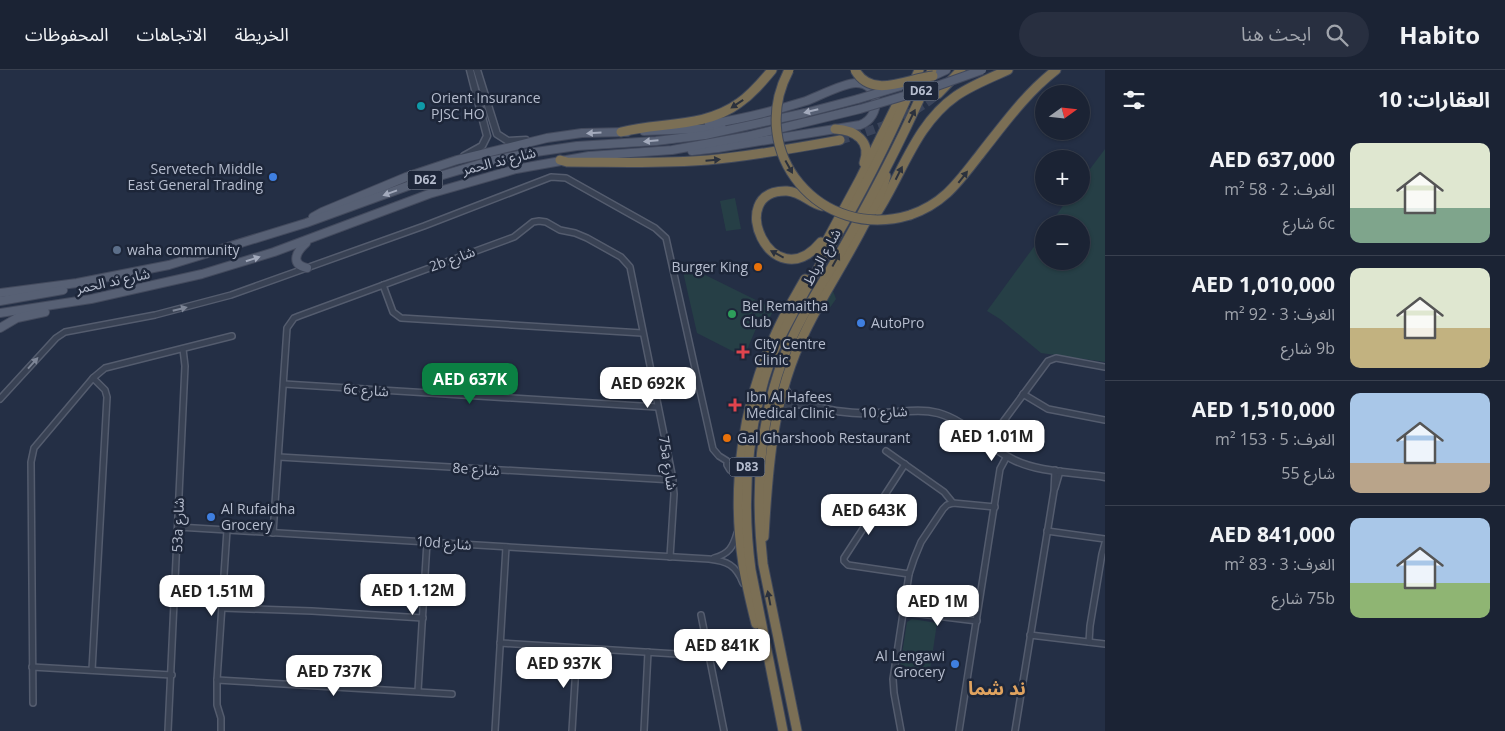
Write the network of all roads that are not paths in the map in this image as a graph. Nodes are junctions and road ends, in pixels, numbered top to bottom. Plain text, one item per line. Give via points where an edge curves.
1 (470, 70) edge
2 (477, 70) edge
3 (772, 70) edge
4 (789, 70) edge
5 (855, 70) edge
6 (913, 70) edge
7 (919, 70) edge
8 (946, 70) edge
9 (961, 70) edge
10 (982, 70) edge
11 (1008, 70) edge
12 (1056, 70) edge
13 (933, 73) edge
14 (475, 90) junction
15 (484, 93) junction
16 (938, 94) tunnel mouth
17 (746, 127) junction
18 (835, 129) junction
19 (678, 130) junction
20 (621, 132) junction
21 (547, 138) junction
22 (840, 140) tunnel mouth
23 (672, 150) junction
24 (457, 160) junction
25 (560, 160) junction
26 (888, 166) junction
27 (860, 179) junction
28 (827, 207) junction
29 (840, 216) junction
30 (306, 223) junction
31 (310, 239) junction
32 (855, 244) junction
33 (621, 257) joint
34 (307, 268) junction
35 (126, 274) junction
36 (383, 285) junction
37 (0, 292) edge
38 (0, 300) edge
39 (74, 302) junction
40 (0, 313) edge
41 (0, 328) edge
42 (642, 333) junction
43 (232, 336) dead end
44 (183, 349) junction
45 (1105, 367) edge
46 (93, 378) junction
47 (284, 384) junction
48 (784, 387) junction
49 (1024, 393) junction
50 (0, 399) edge
51 (798, 404) junction
52 (657, 407) junction
53 (777, 412) junction
54 (1105, 420) edge
55 (988, 442) junction
56 (886, 451) dead end
57 (278, 457) junction
58 (1009, 457) junction
59 (905, 464) junction
60 (740, 466) junction
61 (1058, 470) junction
62 (1105, 476) edge
63 (673, 480) junction
64 (950, 504) junction
65 (995, 509) junction
66 (739, 523) junction
67 (178, 527) junction
68 (1047, 529) junction
69 (227, 530) junction
70 (273, 533) junction
71 (1104, 540) edge
72 (427, 542) junction
73 (506, 547) junction
74 (670, 557) junction
75 (709, 559) junction
76 (763, 564) junction
77 (910, 574) junction
78 (751, 603) junction
79 (222, 608) junction
80 (904, 610) junction
81 (701, 615) dead end
82 (422, 618) junction
83 (976, 623) junction
84 (1031, 632) junction
85 (1087, 642) junction
86 (500, 643) junction
87 (1105, 644) edge
88 (577, 648) junction
89 (648, 652) junction
90 (709, 656) junction
91 (32, 667) junction
92 (92, 670) junction
93 (172, 675) junction
94 (217, 680) junction
95 (775, 690) junction
96 (418, 691) junction
97 (452, 694) dead end
98 (33, 703) dead end
99 (168, 731) edge
100 (221, 731) edge
101 (495, 731) edge
102 (572, 731) edge
103 (644, 731) edge
104 (724, 731) edge
105 (783, 731) edge
106 (797, 731) edge
107 (901, 731) edge
108 (959, 731) edge
109 (1015, 731) edge

1 - 14 street
2 - 15 street
3 -> 20 highway via 746,98 719,114 695,121
4 -> 28 highway, bridge via 777,111 781,149 798,183
5 - 13 highway, bridge via 866,82 878,86
6 - 27 highway
7 - 95 highway, شارع الرباط / D83 via 884,148 779,340 762,388 747,463 745,508 751,570
8 - 13 main road, شارع ند الحمر / D62
9 - 16 highway
10 - 23 main road, شارع ند الحمر / D62, bridge via 860,108 749,136
32 -> 11 highway via 885,201 912,148 932,118 961,92
28 -> 12 highway, bridge via 845,216 887,221 931,206 951,191 1021,103
13 -> 17 main road, شارع ند الحمر / D62, bridge via 858,99
26 -> 13 highway, شارع الرباط / D83
14 - 15 street
14 - 24 street via 487,139 480,148
15 - 21 street via 494,128 500,136 511,142
17 - 19 main road
17 -> 30 main road, شارع ند الحمر / D62 via 692,137 567,147 490,161 416,183
18 - 19 main road via 860,125 871,118 876,102 868,87 850,84 767,112
18 - 23 main road via 718,148
18 - 27 highway via 854,132 864,144 866,156
19 - 20 main road
20 -> 21 main road
21 - 24 main road
25 -> 22 highway via 707,160
23 - 25 main road, شارع ند الحمر / D62
24 - 30 main road via 378,188 322,212
25 - 31 main road, شارع ند الحمر / D62 via 454,186
26 - 32 highway via 880,196
76 -> 26 highway, شارع الرباط / D83 via 758,501 761,458 779,372 795,332
27 - 29 highway
29 -> 28 highway via 807,256 786,258 767,248 761,239 756,214 761,204 773,194 790,191
29 - 60 highway via 785,313 764,360 744,432
30 - 35 main road, شارع ند الحمر / D62 via 169,265
31 - 34 main road via 296,256 300,265
39 -> 31 main road, شارع ند الحمر / D62 via 184,279
32 - 48 highway via 805,331
33 - 36 street, 2b شارع via 583,236 539,221 514,237
33 - 42 street, 75a شارع via 632,274
50 -> 34 street via 65,332 198,304
34 - 60 street via 551,178 566,178 659,230 666,238 713,449 726,461 730,470
35 - 37 main road, شارع ند الحمر / D62
35 - 38 main road via 92,284
36 - 42 street via 393,312 401,318
36 - 47 street, 2b شارع via 294,318 287,328
39 - 40 main road, شارع ند الحمر / D62
39 - 41 main road via 17,318
42 - 52 street, 75a شارع
43 - 44 street
44 - 46 street via 109,366
44 - 67 street, 53a شارع
45 - 49 street via 1052,359 1046,362
46 - 91 street via 34,448 31,462
46 - 92 street via 108,397
47 - 52 street, 6c شارع
47 - 57 street
48 - 51 street
48 - 53 highway
49 - 54 street via 1052,411
49 - 55 street
51 - 53 street via 784,406
51 - 55 street, شارع 10 via 863,413 931,412 956,420
52 - 63 street, 75a شارع
53 - 76 highway via 768,470
55 - 58 street, شارع 10
56 - 59 street
57 - 63 street, 8e شارع
57 - 70 street
58 - 61 street, شارع 10 via 1027,465
58 - 65 street via 1000,475
59 - 64 street via 944,492
59 - 77 street via 844,560 848,565
60 - 66 highway
61 - 62 street, شارع 10
61 - 68 street
63 - 74 street, 75a شارع
64 - 65 street
64 - 77 street via 921,542
65 - 83 street
66 - 75 street, 10d شارع via 732,548
66 - 78 highway via 742,564
67 - 69 street, 10d شارع
67 - 93 street, 53a شارع
68 - 71 street
68 - 84 street
69 - 70 street, 10d شارع
69 - 79 street
70 - 72 street, 10d شارع
71 - 85 street
72 - 73 street, 10d شارع
72 - 82 street
73 - 74 street, 10d شارع
73 - 86 street
74 - 75 street, 10d شارع
75 - 78 street, 10d شارع via 722,560 734,566
106 -> 76 highway, شارع الرباط / D83
77 - 80 street
78 - 95 highway
79 - 82 street
79 - 94 street
80 - 83 street
80 - 107 street via 893,684
81 - 90 street
82 - 96 street
83 - 108 street
84 - 85 street
84 - 109 street
85 - 87 street
86 - 88 street
86 - 101 street
88 - 89 street
88 - 102 street
89 - 90 street
89 - 103 street
90 - 104 street
91 - 92 street
91 - 98 street
92 - 93 street
93 - 99 street, 53a شارع
94 - 96 street
94 - 100 street via 216,705 222,718
95 - 105 highway, شارع الرباط / D83
96 - 97 street

